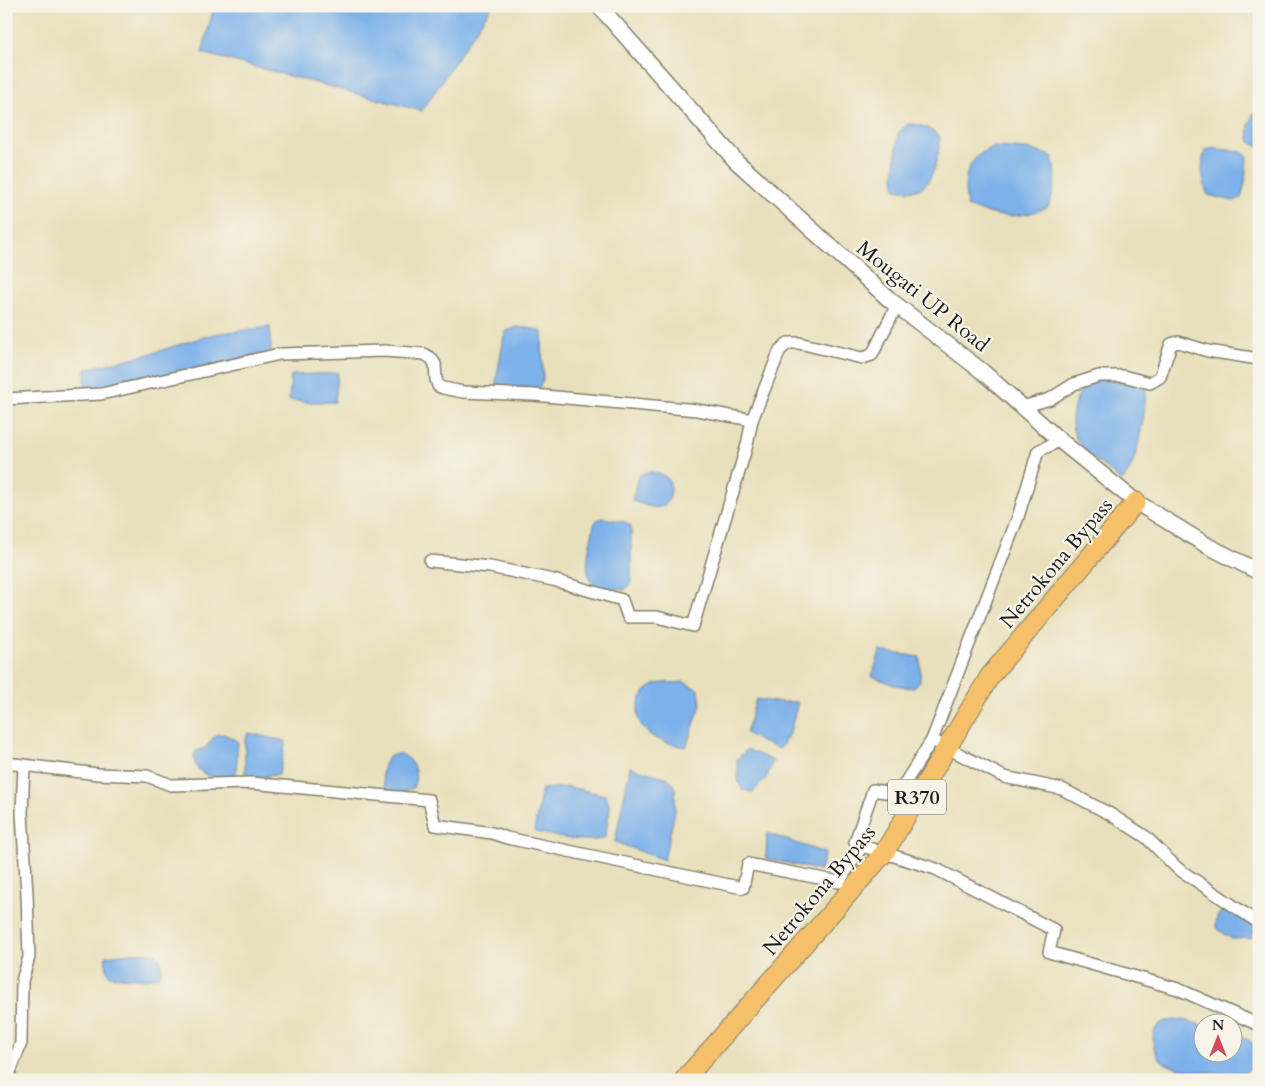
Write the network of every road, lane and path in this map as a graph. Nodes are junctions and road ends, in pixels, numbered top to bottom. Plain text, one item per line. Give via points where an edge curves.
1 (599, 6) edge
2 (897, 305) junction
3 (1259, 359) edge
4 (6, 399) edge
5 (1022, 407) junction
6 (752, 420) junction
7 (1057, 438) junction
8 (1136, 502) junction
9 (430, 561) dead end
10 (1259, 572) edge
11 (940, 744) junction
12 (6, 763) edge
13 (24, 766) junction
14 (862, 846) junction
15 (884, 853) junction
16 (1259, 923) edge
17 (1259, 1025) edge
18 (7, 1080) edge
19 (684, 1080) edge

1 - 2 street, Mougati UP Road via 736,162
2 - 5 street, Mougati UP Road
2 - 6 street via 872,355 862,358 788,343 780,350
3 - 5 street via 1208,352 1178,342 1171,344 1160,377 1150,383 1123,376 1099,376 1074,384 1050,399
4 - 6 street via 101,394 280,354 385,351 424,354 435,364 438,386 463,392 697,410
5 - 7 street, Mougati UP Road
6 - 9 street via 693,626 657,616 628,616 622,600 553,580
7 - 8 street, Mougati UP Road
7 - 11 street via 1053,444 1038,451
8 - 10 street, Mougati UP Road via 1208,546
8 - 11 main road, Netrokona Bypass / R370 via 990,676
11 - 14 street via 898,794 873,790 855,842
11 - 15 main road, Netrokona Bypass / R370
11 - 16 street via 1004,777 1062,789 1110,814 1146,838 1177,868
12 - 13 street
13 - 14 street via 147,776 171,785 251,783 429,800 435,825 492,833 743,888 748,864 839,882
13 - 18 street via 22,813 29,957 22,981 21,1042
14 - 15 street
15 - 17 street via 936,869 1054,930 1049,952 1178,989
15 - 19 main road, Netrokona Bypass / R370

